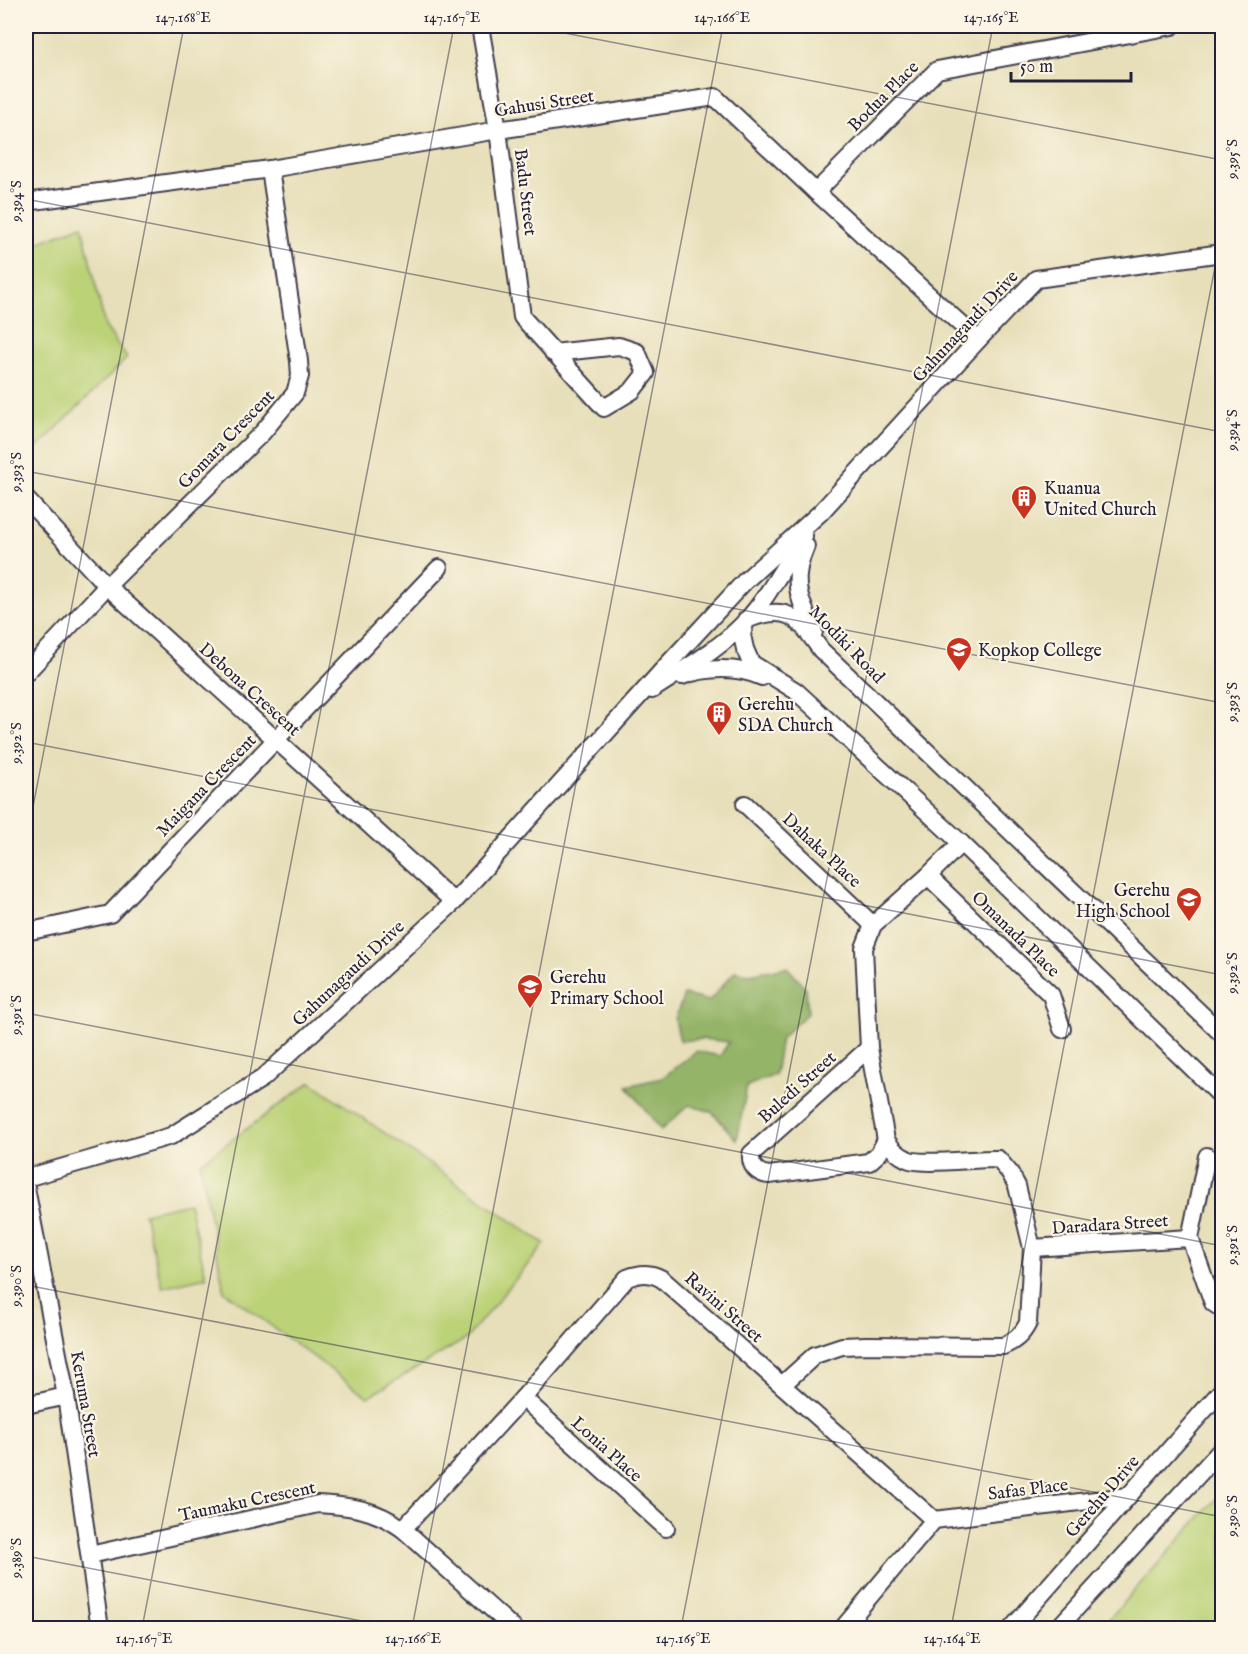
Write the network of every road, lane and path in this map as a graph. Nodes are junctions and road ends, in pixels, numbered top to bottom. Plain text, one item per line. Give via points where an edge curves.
1 (480, 26) edge
2 (1172, 26) edge
3 (498, 130) junction
4 (270, 169) junction
5 (816, 192) junction
6 (26, 202) edge
7 (1222, 253) edge
8 (978, 340) junction
9 (553, 353) junction
10 (26, 499) edge
11 (821, 512) junction
12 (439, 568) dead end
13 (107, 585) junction
14 (746, 620) junction
15 (821, 650) junction
16 (26, 673) edge
17 (796, 691) junction
18 (634, 702) junction
19 (277, 739) junction
20 (745, 804) dead end
21 (961, 843) junction
22 (928, 876) junction
23 (454, 902) junction
24 (873, 925) junction
25 (26, 932) edge
26 (1062, 1029) dead end
27 (1222, 1034) edge
28 (870, 1048) junction
29 (1222, 1097) edge
30 (886, 1140) junction
31 (1207, 1156) dead end
32 (26, 1178) edge
33 (26, 1188) edge
34 (1190, 1238) junction
35 (1032, 1248) junction
36 (1222, 1310) edge
37 (782, 1384) junction
38 (1222, 1390) edge
39 (66, 1396) junction
40 (523, 1398) junction
41 (26, 1405) edge
42 (1222, 1449) edge
43 (1128, 1496) junction
44 (934, 1520) junction
45 (666, 1528) dead end
46 (403, 1529) junction
47 (90, 1555) junction
48 (100, 1629) edge
49 (513, 1629) edge
50 (843, 1629) edge
51 (1012, 1629) edge
52 (1058, 1629) edge

1 - 3 street, Badu Street
2 - 5 street, Bodua Place via 937,70
3 - 4 street, Gahusi Street
3 - 5 street, Gahusi Street via 715,97
3 - 9 street, Badu Street via 522,317
4 - 6 street, Gahusi Street
4 - 13 street, Gomara Crescent via 300,361 295,393 263,432
5 - 8 street, Gahusi Street
7 - 8 street, Gahunagaudi Drive via 1036,279
8 - 11 street, Gahunagaudi Drive
9 - 9 street, Badu Street via 619,346 637,352 646,373 632,391 604,408
10 - 13 street, Debona Crescent
11 - 14 street, Gahunagaudi Drive via 770,591
11 - 15 street via 798,563 798,595
11 - 18 street, Gahunagaudi Drive via 745,581
12 - 19 street, Maigana Crescent
13 - 16 street, Gomara Crescent
13 - 19 street, Debona Crescent
14 - 15 street, Modiki Road via 764,613 788,613 803,625
14 - 17 street via 742,634 751,663
14 - 18 street, Gahunagaudi Drive via 700,658
15 - 27 street, Modiki Road
17 - 18 street via 747,670 720,669 675,678
17 - 21 street
18 - 23 street, Gahunagaudi Drive
19 - 23 street, Debona Crescent
19 - 25 street, Maigana Crescent via 110,914
20 - 24 street, Dahaka Place
21 - 22 street
21 - 29 street
22 - 24 street
22 - 26 street, Omanada Place via 1052,995
23 - 32 street, Gahunagaudi Drive via 263,1078 171,1136
24 - 28 street via 864,948
28 - 30 street
28 - 30 street, Buledi Street via 751,1154 752,1165 759,1173 769,1175 869,1162
30 - 35 street via 907,1160 918,1162 998,1160 1017,1186
31 - 34 street
33 - 39 street, Keruma Street
34 - 35 street, Daradara Street
34 - 36 street via 1213,1303
35 - 37 street via 1028,1323 1014,1341 1003,1346 842,1346 815,1355
37 - 40 street, Ravini Street via 662,1279 645,1273 627,1278
37 - 44 street, Ravini Street
38 - 43 street, Gerehu Drive
39 - 41 street
39 - 47 street, Keruma Street
40 - 45 street, Lonia Place
40 - 46 street, Ravini Street
42 - 52 street
43 - 44 street, Safas Place
43 - 51 street, Gerehu Drive
44 - 50 street
46 - 47 street, Taumaku Crescent via 387,1517 365,1509 318,1504
46 - 49 street, Taumaku Crescent
47 - 48 street, Keruma Street

